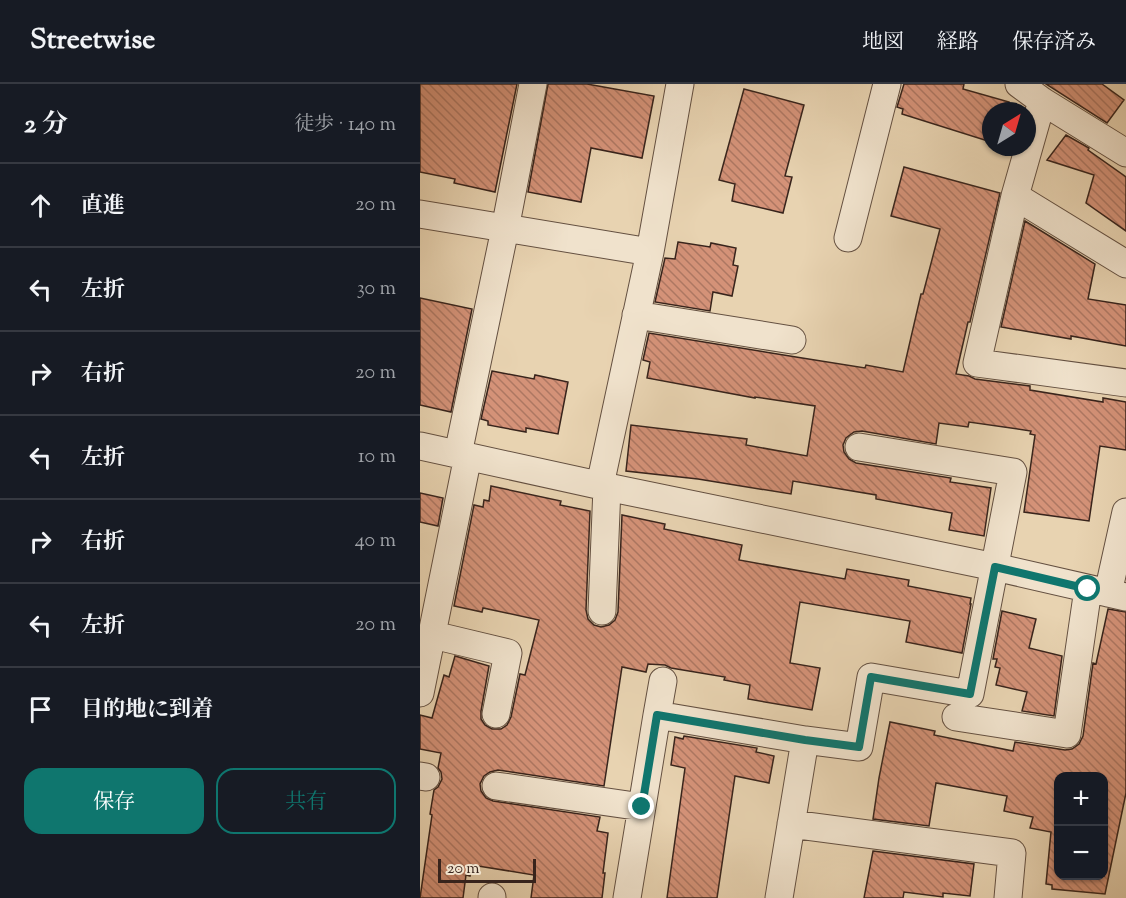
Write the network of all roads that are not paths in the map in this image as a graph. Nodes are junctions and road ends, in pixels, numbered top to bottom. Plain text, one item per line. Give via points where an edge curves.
1 (533, 84) edge
2 (680, 84) edge
3 (887, 84) edge
4 (1019, 84) edge
5 (1042, 100) junction
6 (1126, 153) edge
7 (1015, 196) junction
8 (420, 214) edge
9 (505, 229) junction
10 (848, 238) dead end
11 (650, 252) junction
12 (1126, 264) edge
13 (636, 315) junction
14 (792, 340) dead end
15 (1126, 383) edge
16 (420, 446) edge
17 (859, 447) dead end
18 (463, 455) junction
19 (604, 486) junction
20 (1126, 512) edge
21 (995, 567) junction
22 (1108, 593) edge
23 (602, 611) dead end
24 (433, 635) junction
25 (663, 681) dead end
26 (420, 693) edge
27 (496, 714) dead end
28 (657, 715) junction
29 (956, 717) dead end
30 (805, 740) junction
31 (496, 786) dead end
32 (642, 807) junction
33 (791, 824) junction
34 (627, 898) edge
35 (779, 898) edge
36 (1008, 898) edge

1 - 9 street
2 - 11 street
3 - 10 street
4 - 5 street
5 - 6 street
5 - 7 street
7 - 12 street
7 - 15 street via 977,363
8 - 9 street
9 - 11 street
9 - 18 street
11 - 13 street
13 - 14 street
13 - 19 street
16 - 18 street
17 - 21 street via 1013,472
18 - 19 street
18 - 24 street
19 - 21 street
19 - 23 street
20 - 22 street
21 - 22 street
21 - 30 street via 970,694 871,677 859,747
22 - 29 street via 1066,734
24 - 26 street
24 - 27 street via 508,653
25 - 28 street
28 - 30 street
28 - 32 street
30 - 33 street
31 - 32 street
32 - 34 street
33 - 35 street
33 - 36 street via 1012,853

